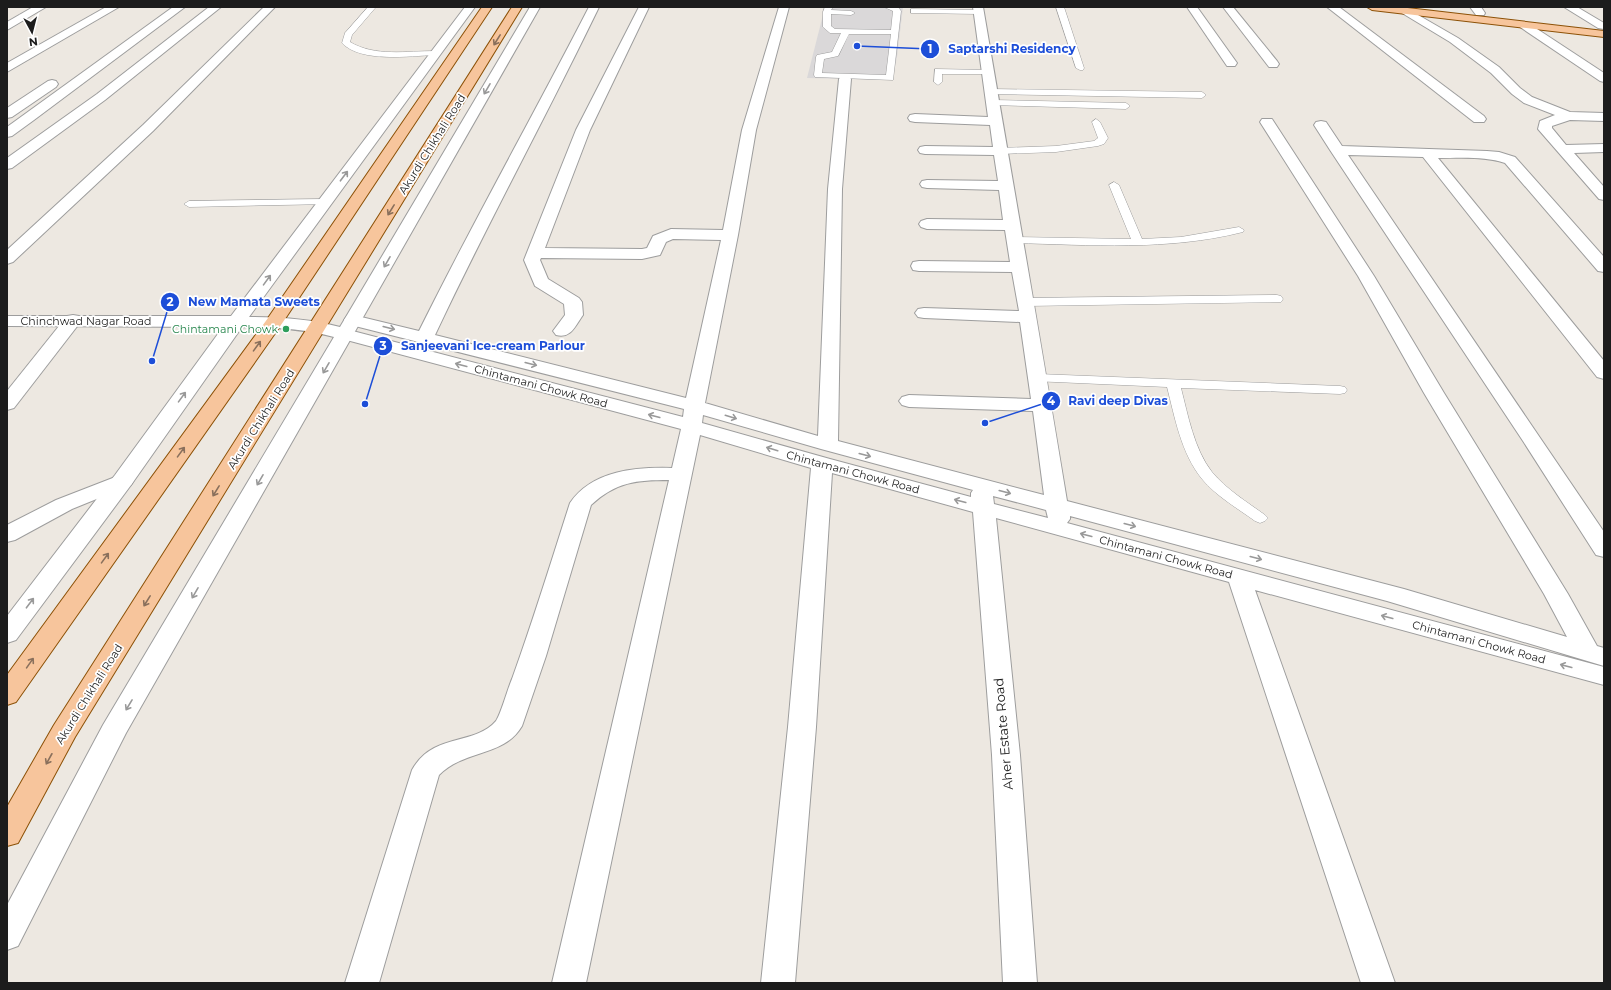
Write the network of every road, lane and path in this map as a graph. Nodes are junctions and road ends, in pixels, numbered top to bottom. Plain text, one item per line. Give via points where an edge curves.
1 (42, 7) edge
2 (114, 7) edge
3 (180, 7) edge
4 (216, 7) edge
5 (270, 7) edge
6 (372, 7) edge
7 (470, 7) edge
8 (487, 7) edge
9 (517, 7) edge
10 (535, 7) edge
11 (594, 7) edge
12 (644, 7) edge
13 (784, 7) edge
14 (888, 7) edge
15 (1060, 7) edge
16 (1192, 7) edge
17 (1228, 7) edge
18 (1332, 7) edge
19 (1372, 7) edge
20 (1426, 7) edge
21 (1569, 7) edge
22 (978, 9) edge
23 (828, 10) edge
24 (1478, 10) edge
25 (914, 11) dead end
26 (1406, 11) junction
27 (851, 13) dead end
28 (1524, 25) junction
29 (7, 27) edge
30 (1603, 29) edge
31 (846, 31) junction
32 (894, 32) junction
33 (435, 53) junction
34 (1231, 63) dead end
35 (1273, 64) dead end
36 (7, 68) edge
37 (1080, 68) dead end
38 (988, 72) junction
39 (1604, 78) edge
40 (845, 79) dead end
41 (938, 82) dead end
42 (67, 91) junction
43 (1202, 95) dead end
44 (992, 98) junction
45 (1126, 106) dead end
46 (1604, 108) edge
47 (7, 114) edge
48 (1568, 116) junction
49 (1604, 117) edge
50 (915, 118) dead end
51 (1479, 119) dead end
52 (995, 121) junction
53 (1096, 122) dead end
54 (1266, 122) dead end
55 (1321, 125) dead end
56 (7, 133) edge
57 (1604, 148) edge
58 (1563, 149) junction
59 (925, 150) dead end
60 (1337, 150) junction
61 (1000, 151) junction
62 (1426, 152) junction
63 (7, 165) edge
64 (927, 184) dead end
65 (1114, 185) dead end
66 (1006, 186) junction
67 (1604, 196) edge
68 (325, 202) junction
69 (189, 204) dead end
70 (927, 224) dead end
71 (1239, 230) dead end
72 (1013, 233) junction
73 (730, 235) junction
74 (1138, 242) junction
75 (535, 253) junction
76 (7, 259) edge
77 (919, 266) dead end
78 (1020, 267) junction
79 (1604, 267) edge
80 (1277, 299) dead end
81 (1027, 309) junction
82 (924, 313) dead end
83 (278, 316) junction
84 (73, 320) junction
85 (7, 321) edge
86 (237, 321) junction
87 (323, 321) junction
88 (349, 327) junction
89 (562, 331) dead end
90 (426, 337) junction
91 (1604, 374) edge
92 (1038, 378) junction
93 (1172, 384) junction
94 (1340, 390) dead end
95 (909, 401) dead end
96 (7, 404) edge
97 (1041, 405) junction
98 (693, 416) junction
99 (825, 455) junction
100 (681, 474) junction
101 (123, 480) junction
102 (982, 497) junction
103 (1058, 517) junction
104 (1260, 518) dead end
105 (7, 535) edge
106 (1604, 550) edge
107 (1240, 577) junction
108 (7, 634) edge
109 (1596, 655) edge
110 (1604, 676) edge
111 (7, 695) edge
112 (7, 834) edge
113 (7, 936) edge
114 (362, 983) edge
115 (570, 983) edge
116 (778, 983) edge
117 (1020, 983) edge
118 (1378, 983) edge

1 - 29 street
2 - 36 street
3 - 42 street
4 - 63 street via 101,97
5 - 76 street via 148,128
6 - 33 lane via 348,35 346,43 363,51
7 - 33 street
8 - 83 main road
9 -> 87 main road, Akurdi Chikhali Road
10 -> 88 street
11 - 90 street via 460,264
12 - 75 street via 582,130
13 - 73 street via 749,130
14 - 32 lane via 897,11
15 - 37 lane
16 - 34 street
17 - 35 street
18 - 51 street
19 - 26 main road
20 - 24 main road
21 - 30 street
22 - 25 lane
22 - 38 street
23 - 27 lane
23 - 31 lane via 826,27 833,31
24 - 30 main road
26 - 28 main road
26 - 48 street via 1454,40 1495,70 1528,100
28 - 30 main road
28 - 39 street
31 - 32 lane
31 - 32 lane via 835,54 820,56 818,75 890,78
68 -> 33 street
38 - 41 lane via 938,70
38 - 44 street
40 - 99 street via 835,189
42 - 47 street via 47,87
42 - 56 street
43 - 44 lane
44 - 45 lane
44 - 52 street
46 - 48 street
48 - 49 street
48 - 58 street via 1545,124 1545,130
50 - 52 street
52 - 61 street
53 - 61 lane via 1103,138 1095,144
54 - 109 street via 1366,276 1434,393
55 - 60 street
57 - 58 street
58 - 67 street
59 - 61 street
60 - 62 street
60 - 106 street
61 - 66 street
62 - 79 street via 1498,156 1510,160
62 - 91 street
64 - 66 street
65 - 74 lane
66 - 72 street
68 - 69 lane
86 -> 68 street
70 - 72 street
71 - 74 lane via 1181,240
72 - 74 lane
72 - 78 street
73 - 75 street via 671,234 659,239 654,252 642,254
73 - 98 street
75 - 89 street via 532,260 541,282 573,302 574,315
77 - 78 street
78 - 81 street
80 - 81 lane
81 - 82 street
81 - 92 street
83 - 86 street, Chintamani Chowk Road
83 - 87 street, Chintamani Chowk Road
111 -> 83 main road
84 - 85 street, Chinchwad Nagar Road
84 - 86 street, Chinchwad Nagar Road
84 - 96 street
101 -> 86 street
87 - 88 street, Chintamani Chowk Road
87 -> 112 main road, Akurdi Chikhali Road via 64,732
88 -> 90 street, Chintamani Chowk Road
98 -> 88 street, Chintamani Chowk Road
88 -> 113 street via 113,732
90 -> 98 street, Chintamani Chowk Road
92 - 93 lane
92 - 97 street
93 - 94 lane
93 - 104 lane via 1195,455 1207,475
95 - 97 street
97 - 103 street
98 - 99 street, Chintamani Chowk Road
98 - 100 street
99 - 102 street, Chintamani Chowk Road
99 - 116 street
100 - 114 street via 636,474 612,480 592,491 582,503 508,726 494,738 452,751 437,759 426,770
100 - 115 street
101 - 105 street via 69,501
108 -> 101 street
102 - 103 street, Chintamani Chowk Road
102 - 117 street, Aher Estate Road via 1006,755
107 -> 103 street, Chintamani Chowk Road
103 -> 109 street, Chintamani Chowk Road via 1395,595
110 -> 107 street, Chintamani Chowk Road
107 - 118 street

